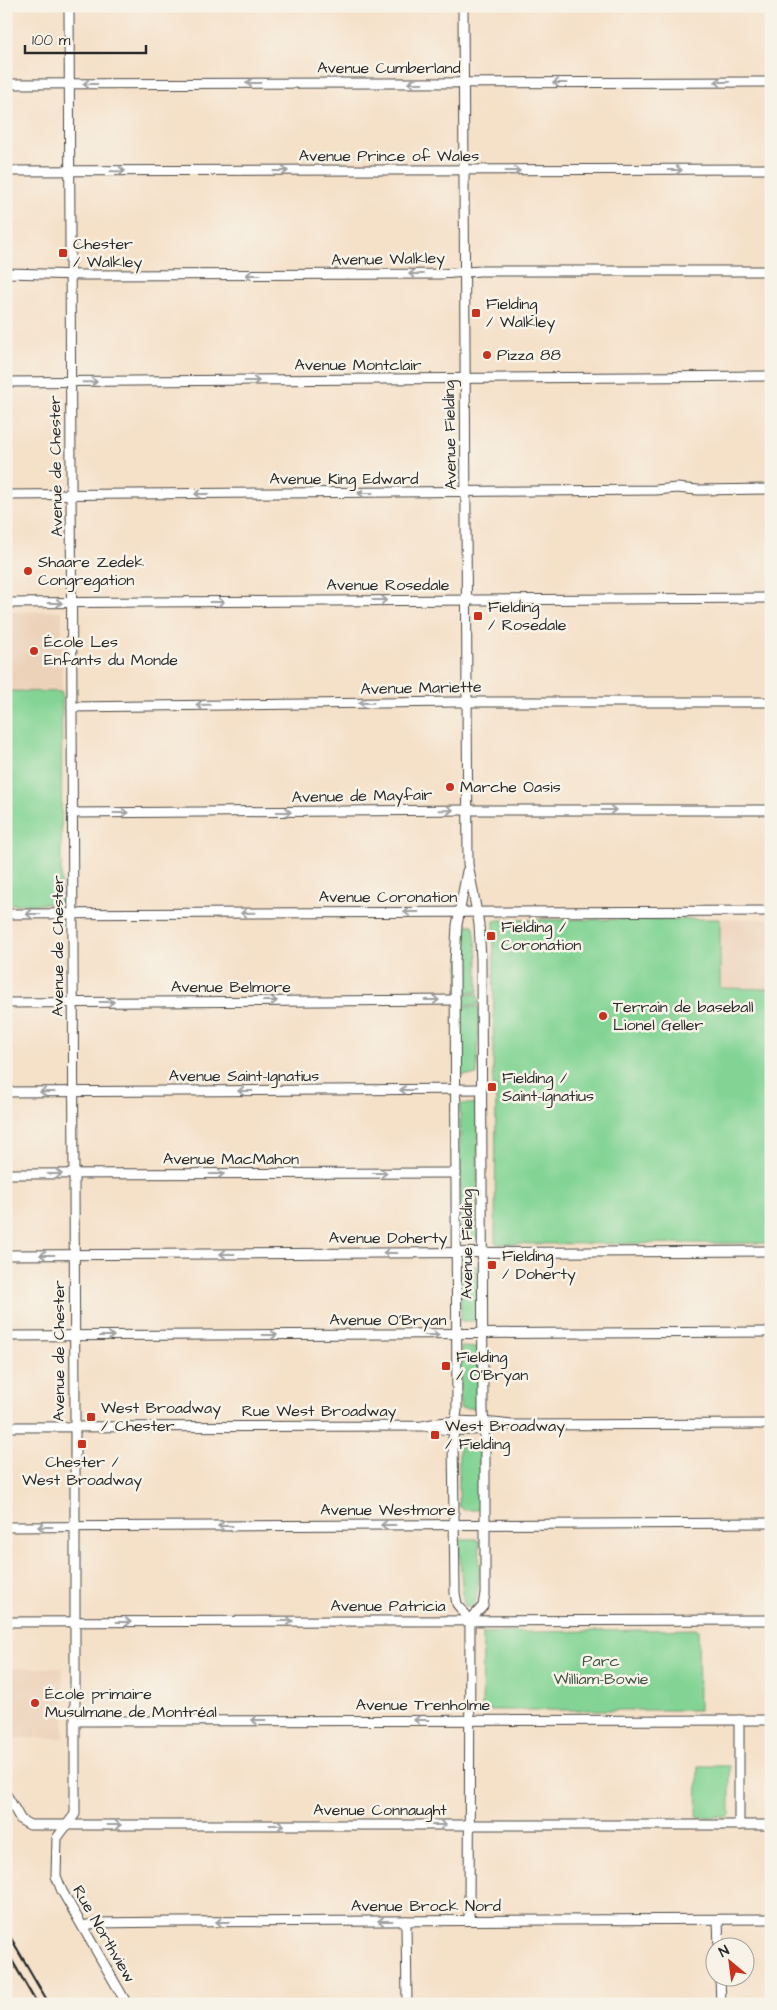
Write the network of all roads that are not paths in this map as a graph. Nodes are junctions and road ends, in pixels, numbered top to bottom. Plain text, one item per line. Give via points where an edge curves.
1 (70, 6) edge
2 (464, 6) edge
3 (771, 82) edge
4 (464, 83) junction
5 (6, 84) edge
6 (70, 84) junction
7 (771, 170) edge
8 (6, 171) edge
9 (70, 171) junction
10 (464, 171) junction
11 (771, 270) edge
12 (464, 272) junction
13 (6, 273) edge
14 (70, 274) junction
15 (771, 376) edge
16 (465, 379) junction
17 (6, 382) edge
18 (70, 382) junction
19 (771, 490) edge
20 (466, 493) junction
21 (6, 495) edge
22 (71, 495) junction
23 (771, 598) edge
24 (466, 600) junction
25 (6, 603) edge
26 (72, 603) junction
27 (467, 702) junction
28 (771, 702) edge
29 (72, 707) junction
30 (468, 810) junction
31 (771, 810) edge
32 (73, 813) junction
33 (468, 864) junction
34 (476, 911) junction
35 (771, 911) edge
36 (460, 912) junction
37 (6, 914) edge
38 (72, 914) junction
39 (455, 1000) junction
40 (6, 1003) edge
41 (73, 1003) junction
42 (456, 1090) junction
43 (481, 1090) junction
44 (6, 1092) edge
45 (74, 1092) junction
46 (456, 1173) junction
47 (6, 1174) edge
48 (74, 1174) junction
49 (771, 1251) edge
50 (482, 1252) junction
51 (456, 1253) junction
52 (6, 1255) edge
53 (74, 1255) junction
54 (771, 1332) edge
55 (456, 1334) junction
56 (483, 1334) junction
57 (6, 1336) edge
58 (74, 1336) junction
59 (771, 1424) edge
60 (455, 1425) junction
61 (484, 1425) junction
62 (75, 1427) junction
63 (6, 1428) edge
64 (771, 1523) edge
65 (454, 1525) junction
66 (486, 1525) junction
67 (6, 1527) edge
68 (75, 1527) junction
69 (470, 1620) junction
70 (771, 1620) edge
71 (6, 1622) edge
72 (75, 1622) junction
73 (470, 1720) junction
74 (739, 1720) junction
75 (771, 1720) edge
76 (75, 1721) junction
77 (6, 1794) edge
78 (469, 1825) junction
79 (739, 1825) junction
80 (771, 1825) edge
81 (66, 1826) junction
82 (56, 1878) joint
83 (771, 1919) edge
84 (469, 1920) junction
85 (718, 1920) junction
86 (406, 1921) junction
87 (83, 1926) junction
88 (719, 1938) edge
89 (720, 1988) edge
90 (127, 2004) edge
91 (407, 2004) edge
92 (721, 2004) edge

1 - 6 street, Avenue de Chester
2 - 4 street, Avenue Fielding
3 -> 4 street, Avenue Cumberland
4 -> 6 street, Avenue Cumberland
4 - 10 street, Avenue Fielding
5 - 6 street, Avenue Cumberland
6 - 9 street, Avenue de Chester
10 -> 7 street, Avenue Prince of Wales
8 - 9 street, Avenue Prince of Wales
9 -> 10 street, Avenue Prince of Wales
9 - 14 street, Avenue de Chester
10 - 12 street, Avenue Fielding
11 - 12 street, Avenue Walkley
12 -> 14 street, Avenue Walkley
12 - 16 street, Avenue Fielding
13 - 14 street, Avenue Walkley
14 - 18 street, Avenue de Chester
15 - 16 street, Avenue Montclair
18 -> 16 street, Avenue Montclair
16 - 20 street, Avenue Fielding
17 - 18 street, Avenue Montclair
18 - 22 street, Avenue de Chester
19 - 20 street, Avenue King Edward via 677,488
20 -> 22 street, Avenue King Edward
20 - 24 street, Avenue Fielding
21 - 22 street, Avenue King Edward
22 - 26 street, Avenue de Chester
23 - 24 street, Avenue Rosedale
26 -> 24 street, Avenue Rosedale
24 - 27 street, Avenue Fielding
25 -> 26 street, Avenue Rosedale
26 - 29 street, Avenue de Chester
27 - 28 street, Avenue Mariette
27 -> 29 street, Avenue Mariette
27 - 30 street, Avenue Fielding
29 - 32 street, Avenue de Chester
30 -> 31 street, Avenue de Mayfair
32 -> 30 street, Avenue de Mayfair
30 - 33 street, Avenue Fielding
32 - 38 street, Avenue de Chester
33 - 34 street, Avenue Fielding
33 - 36 street, Avenue Fielding
34 - 35 street, Avenue Coronation
34 - 36 street, Avenue Coronation
34 - 43 street, Avenue Fielding via 481,958
36 -> 38 street, Avenue Coronation
36 - 39 street, Avenue Fielding
38 -> 37 street, Avenue Coronation
38 - 41 street, Avenue de Chester
41 -> 39 street, Avenue Belmore
39 - 42 street, Avenue Fielding
40 - 41 street, Avenue Belmore
41 - 45 street, Avenue de Chester
42 - 43 street, Avenue Saint-Ignatius
42 -> 45 street, Avenue Saint-Ignatius
42 - 46 street, Avenue Fielding
43 - 50 street, Avenue Fielding
45 -> 44 street, Avenue Saint-Ignatius
45 - 48 street, Avenue de Chester
48 -> 46 street, Avenue MacMahon
46 - 51 street, Avenue Fielding
47 -> 48 street, Avenue MacMahon
48 - 53 street, Avenue de Chester
49 - 50 street, Avenue Doherty
50 - 51 street, Avenue Doherty
50 - 56 street, Avenue Fielding
51 -> 53 street, Avenue Doherty
51 - 55 street, Avenue Fielding
53 -> 52 street, Avenue Doherty
53 - 58 street, Avenue de Chester
54 - 56 street, Avenue O'Bryan
55 - 56 street, Avenue O'Bryan
58 -> 55 street, Avenue O'Bryan
55 - 60 street, Avenue Fielding
56 - 61 street, Avenue Fielding
57 - 58 street, Avenue O'Bryan
58 - 62 street, Avenue de Chester
59 - 61 street, Rue West Broadway
60 - 61 street, Rue West Broadway
60 - 62 street, Rue West Broadway via 442,1430 422,1426
60 - 65 street, Avenue Fielding
61 - 66 street, Avenue Fielding
62 - 63 street, Rue West Broadway
62 - 68 street, Avenue de Chester
64 - 66 street, Avenue Westmore
65 - 66 street, Avenue Westmore
65 -> 68 street, Avenue Westmore
65 - 69 street, Avenue Fielding via 455,1599
66 - 69 street, Avenue Fielding via 484,1604
68 -> 67 street, Avenue Westmore
68 - 72 street, Avenue de Chester
69 - 70 street, Avenue Patricia
72 -> 69 street, Avenue Patricia
69 - 73 street
71 - 72 street, Avenue Patricia
72 - 76 street, Avenue de Chester
73 - 74 street, Avenue Trenholme
73 -> 76 street, Avenue Trenholme
73 - 78 street
74 - 75 street, Avenue Trenholme
74 - 79 street
76 - 81 street, Avenue de Chester via 75,1814
77 - 81 street, Avenue Connaught via 25,1824
78 - 79 street, Avenue Connaught
81 -> 78 street, Avenue Connaught
78 - 84 street
79 - 80 street, Avenue Connaught
81 - 82 street, Avenue de Chester via 56,1838
82 - 87 street, Rue Northview
83 - 85 street, Avenue Brock Nord
84 - 85 street, Avenue Brock Nord
84 - 86 street, Avenue Brock Nord
85 - 88 street
86 -> 87 street, Avenue Brock Nord via 95,1923
86 - 91 street
87 - 90 street, Rue Northview
89 - 92 street

